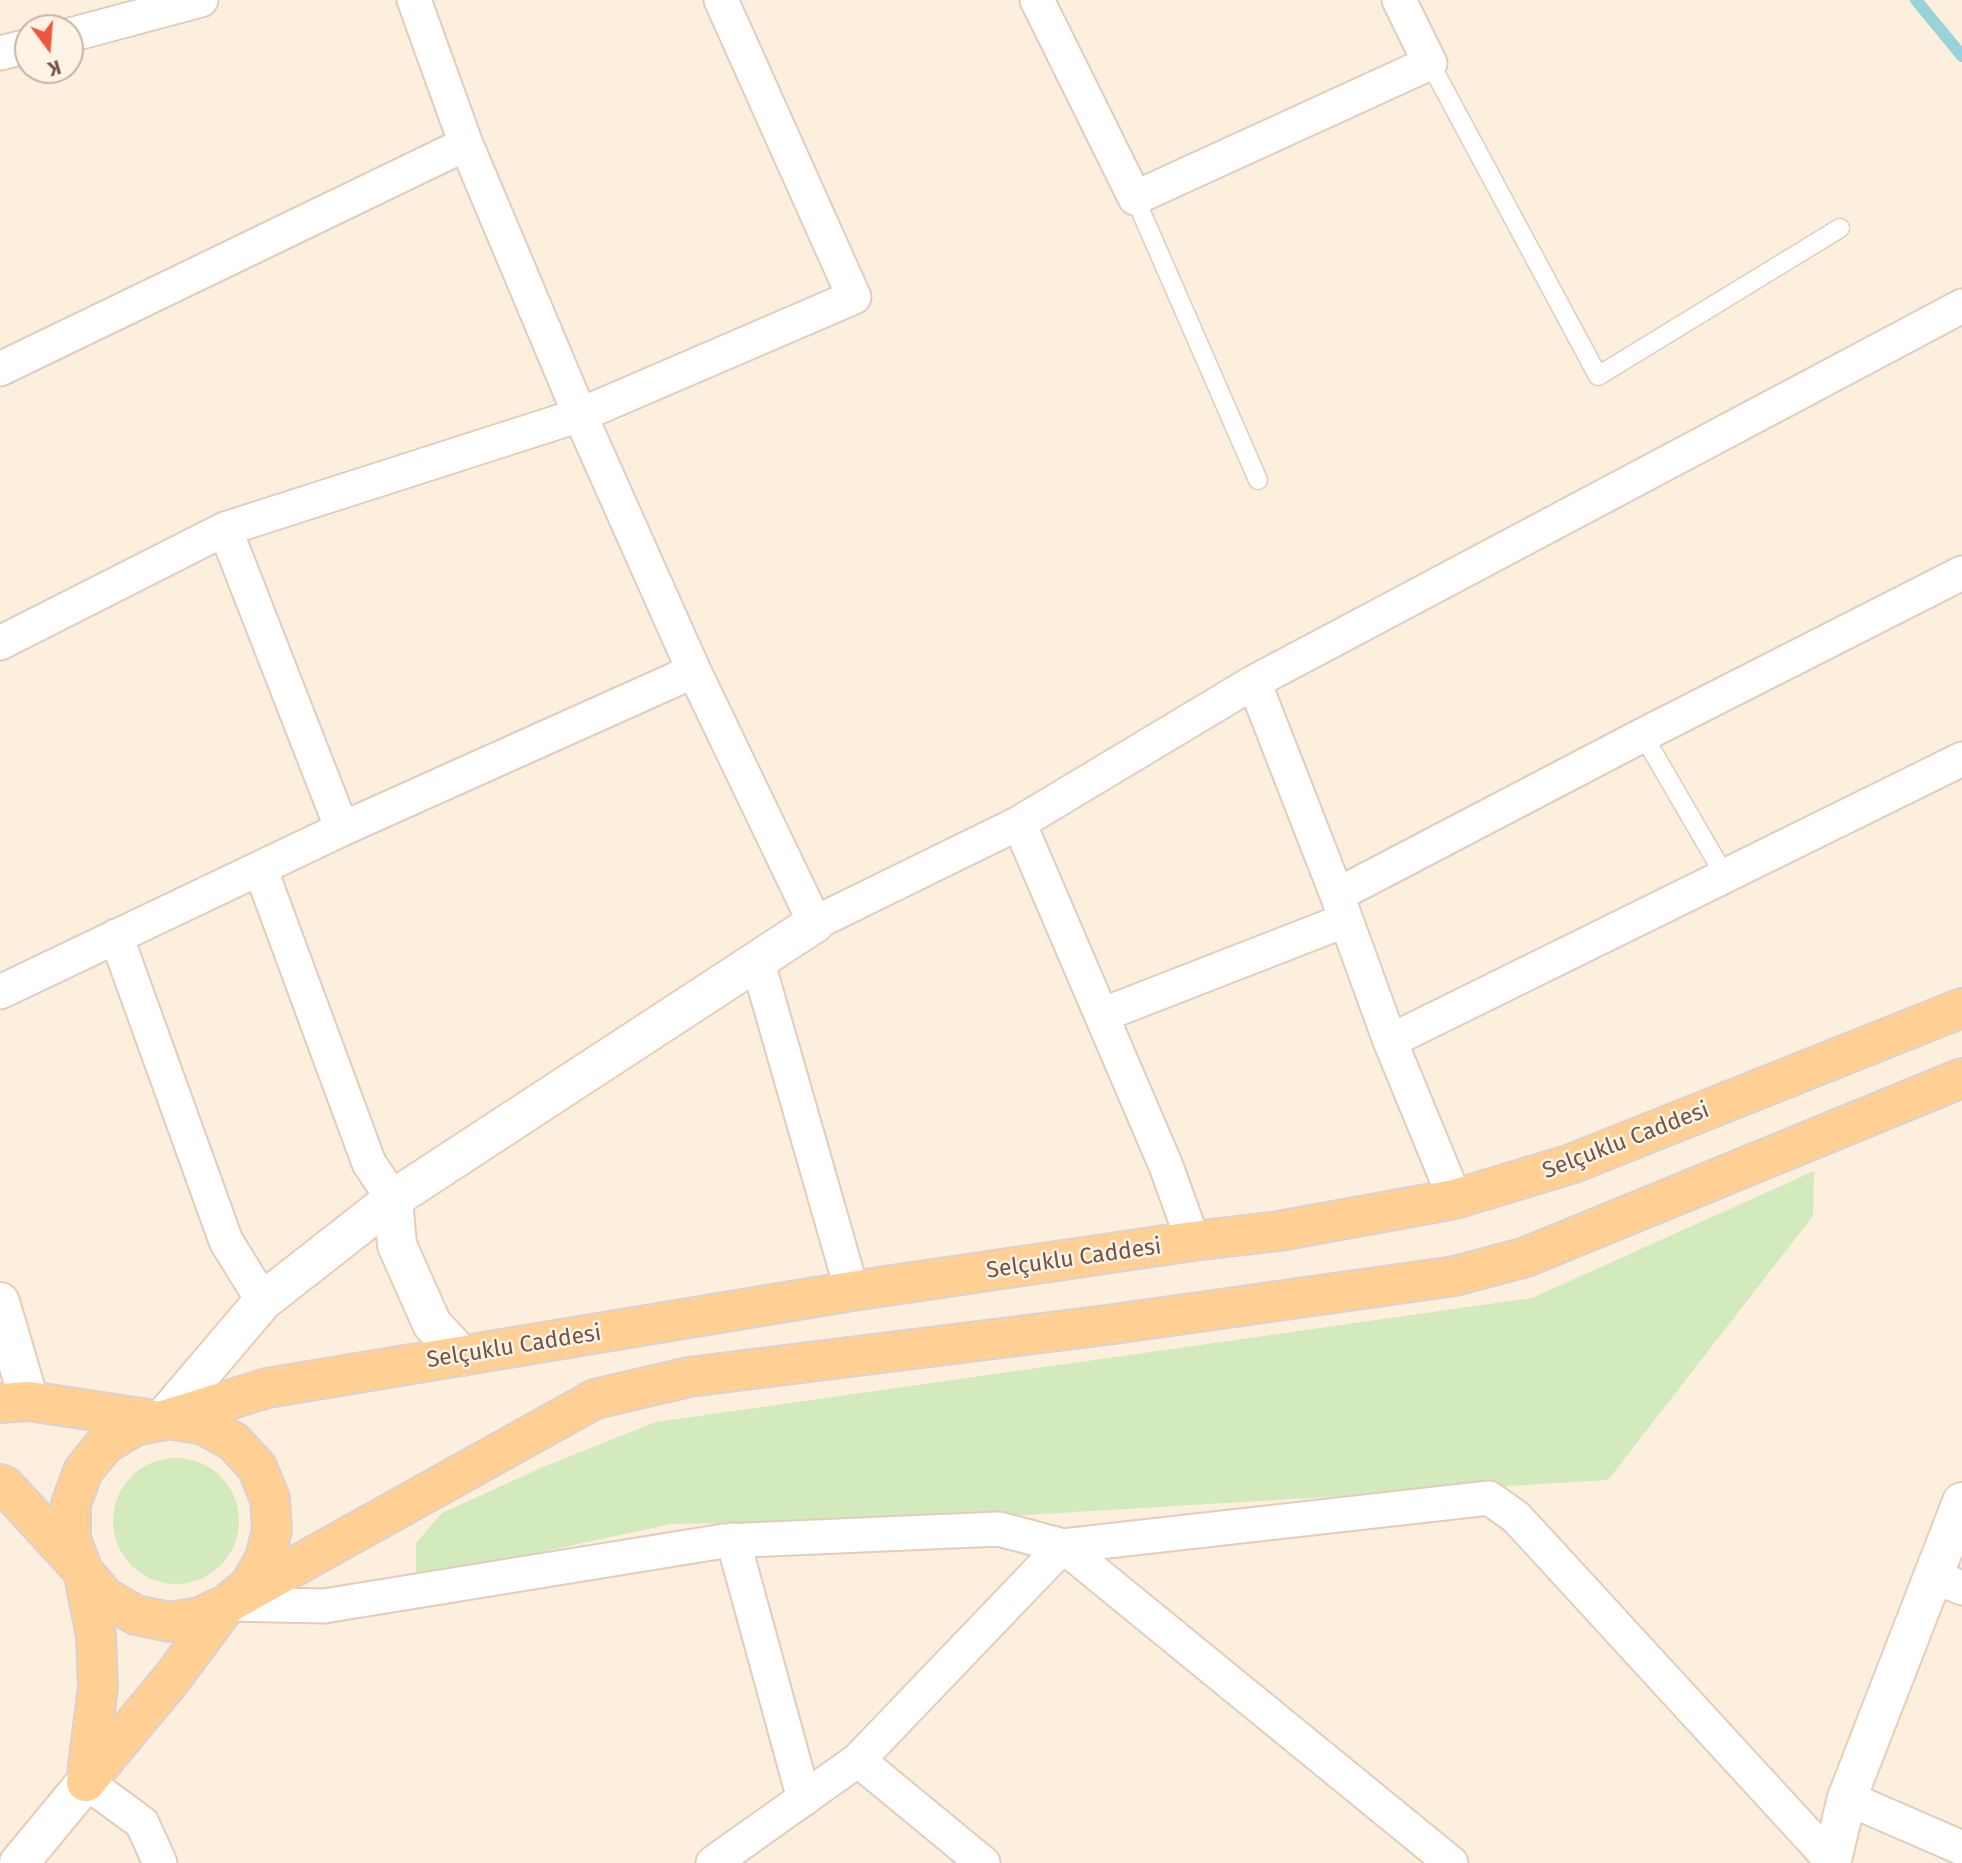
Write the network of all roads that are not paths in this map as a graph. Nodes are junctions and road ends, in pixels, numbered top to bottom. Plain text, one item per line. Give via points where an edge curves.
1 (201, 0) edge
2 (414, 0) edge
3 (721, 0) edge
4 (1037, 0) edge
5 (1398, 0) edge
6 (84, 30) edge
7 (1430, 63) junction
8 (466, 144) junction
9 (1135, 198) junction
10 (1840, 228) dead end
11 (1962, 306) edge
12 (0, 369) edge
13 (580, 415) junction
14 (1258, 480) dead end
15 (225, 529) junction
16 (1962, 573) edge
17 (0, 643) edge
18 (694, 671) junction
19 (1254, 682) junction
20 (1643, 735) junction
21 (1962, 760) edge
22 (1019, 823) junction
23 (342, 829) junction
24 (260, 868) junction
25 (1725, 876) junction
26 (1342, 907) junction
27 (815, 923) junction
28 (116, 936) junction
29 (757, 960) junction
30 (0, 992) edge
31 (1962, 1008) edge
32 (1102, 1015) junction
33 (1390, 1041) junction
34 (1962, 1078) edge
35 (393, 1199) junction
36 (1455, 1199) junction
37 (1194, 1241) junction
38 (852, 1291) junction
39 (263, 1301) junction
40 (0, 1302) edge
41 (462, 1356) junction
42 (14, 1402) edge
43 (161, 1421) junction
44 (0, 1484) edge
45 (1962, 1503) edge
46 (733, 1540) junction
47 (1063, 1546) junction
48 (83, 1571) junction
49 (1948, 1582) edge
50 (227, 1604) junction
51 (858, 1760) junction
52 (86, 1782) junction
53 (1847, 1798) junction
54 (804, 1799) junction
55 (1962, 1848) edge
56 (1831, 1862) edge
57 (19, 1863) edge
58 (160, 1863) edge
59 (713, 1863) edge
60 (982, 1863) edge
61 (1451, 1863) edge

1 - 6 street
2 - 8 street
3 - 13 street via 854,297
4 - 9 street
5 - 7 street
7 - 9 street
7 - 10 lane via 1598,376
8 - 12 street
8 - 13 street
9 - 14 lane
11 - 19 street
13 - 15 street
13 - 18 street
15 - 17 street
15 - 23 street
16 - 20 street
18 - 23 street
18 - 27 street
19 - 22 street
19 - 26 street
20 - 25 lane
20 - 26 street
21 - 25 street
22 - 27 street
22 - 32 street
23 - 24 street
24 - 28 street
24 - 35 street via 369,1163
25 - 33 street
26 - 32 street
26 - 33 street
27 - 29 street
28 - 30 street
28 - 39 street via 226,1241
29 - 35 street
29 - 38 street
31 - 36 main road, Selçuklu Caddesi via 1571,1164
32 - 37 street
33 - 36 street
34 - 50 main road, Selçuklu Caddesi via 1526,1257 1455,1276 689,1377 595,1399
35 - 39 street
35 - 41 street via 397,1245 432,1324
36 - 37 main road, Selçuklu Caddesi via 1279,1231
37 - 38 main road, Selçuklu Caddesi
38 - 41 main road, Selçuklu Caddesi
39 - 43 street
40 - 42 street
41 - 43 main road, Selçuklu Caddesi via 267,1388
42 - 43 main road, Selçuklu Caddesi
43 - 48 main road, Selçuklu Caddesi via 135,1426 105,1444 83,1471 71,1504 71,1539
43 - 50 main road, Selçuklu Caddesi via 204,1425 234,1441 257,1467 270,1499 272,1530 265,1559 250,1585
44 - 48 main road, Selçuklu Caddesi
45 - 49 street
46 - 47 street via 999,1529
46 - 50 street via 324,1606
46 - 54 street
47 - 51 street
47 - 56 street via 1489,1498 1516,1517
47 - 61 street
48 - 50 main road, Selçuklu Caddesi via 106,1598 136,1615 170,1622 200,1617
48 - 52 main road via 96,1636 98,1686
49 - 53 street
50 - 52 main road
51 - 54 street
51 - 60 street
52 - 57 street
52 - 58 street via 142,1823
53 - 55 street
53 - 56 street
54 - 59 street

